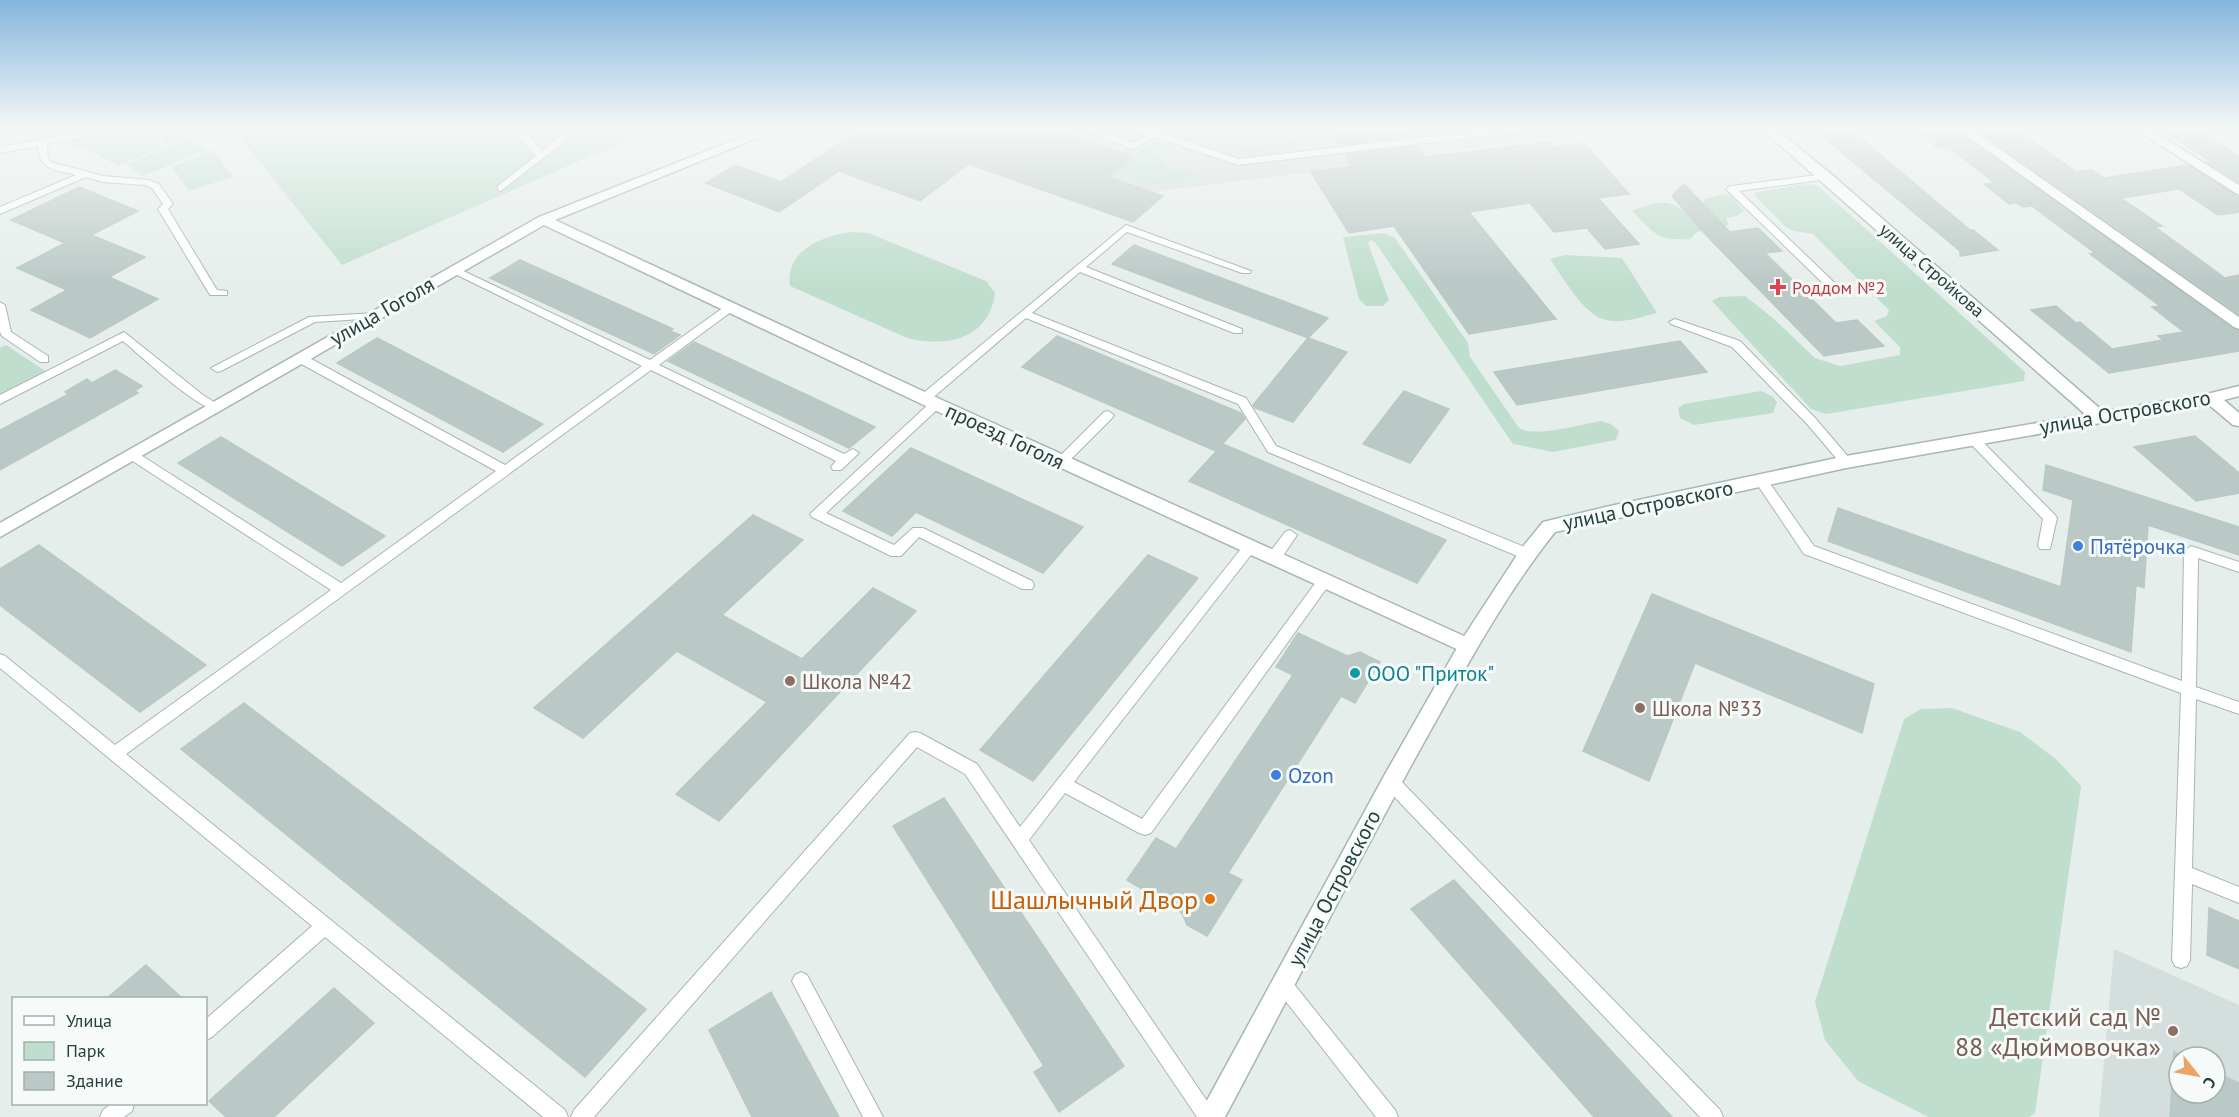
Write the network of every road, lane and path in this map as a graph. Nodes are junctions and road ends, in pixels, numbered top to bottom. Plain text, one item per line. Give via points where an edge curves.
1 (76, 178) edge
2 (100, 178) edge
3 (514, 178) edge
4 (650, 178) edge
5 (1817, 178) edge
6 (1827, 178) edge
7 (2033, 178) edge
8 (2217, 178) edge
9 (501, 188) dead end
10 (2239, 192) edge
11 (0, 211) edge
12 (544, 220) junction
13 (1079, 268) junction
14 (454, 270) junction
15 (1246, 271) dead end
16 (1836, 290) dead end
17 (223, 293) dead end
18 (0, 305) edge
19 (731, 308) junction
20 (1025, 314) junction
21 (375, 316) junction
22 (1675, 322) dead end
23 (2239, 324) edge
24 (1238, 331) dead end
25 (300, 358) junction
26 (44, 359) dead end
27 (651, 365) junction
28 (217, 368) dead end
29 (2239, 391) edge
30 (2211, 398) junction
31 (0, 400) edge
32 (931, 401) junction
33 (216, 407) junction
34 (1108, 415) dead end
35 (2098, 417) junction
36 (2239, 421) edge
37 (1973, 439) junction
38 (132, 455) junction
39 (845, 460) dead end
40 (1061, 462) junction
41 (1846, 462) junction
42 (506, 471) junction
43 (1761, 481) junction
44 (0, 531) edge
45 (1290, 536) dead end
46 (2045, 546) dead end
47 (1249, 548) junction
48 (1527, 555) junction
49 (1273, 559) junction
50 (2239, 567) edge
51 (1324, 582) junction
52 (1027, 585) dead end
53 (342, 590) junction
54 (1468, 646) junction
55 (0, 660) edge
56 (2189, 690) junction
57 (2239, 708) edge
58 (115, 754) junction
59 (1391, 782) junction
60 (1063, 783) junction
61 (1020, 839) junction
62 (2184, 873) junction
63 (2239, 895) edge
64 (324, 926) junction
65 (2181, 960) dead end
66 (801, 981) dead end
67 (1283, 984) junction
68 (207, 1030) edge
69 (124, 1105) edge
70 (110, 1117) edge
71 (558, 1117) edge
72 (582, 1117) edge
73 (873, 1117) edge
74 (1210, 1117) edge
75 (1388, 1117) edge
76 (1713, 1117) edge

1 - 11 lane
2 - 17 lane via 156,186 168,204 163,209 214,293
3 - 9 lane
4 - 12 street, улица Гоголя
5 - 16 lane via 1731,189
6 - 35 street, улица Стройкова
7 - 23 street
8 - 10 street
12 - 14 street, улица Гоголя
12 - 19 street, проезд Гоголя
13 - 15 lane via 1126,228
13 - 20 lane
13 - 24 lane
14 - 21 street, улица Гоголя
14 - 27 lane
18 - 26 lane via 6,334
19 - 27 lane
19 - 32 street, проезд Гоголя
20 - 32 lane
20 - 48 lane via 1242,401 1272,449
21 - 25 street, улица Гоголя
21 - 28 lane via 312,319
22 - 41 lane via 1736,344
25 - 33 street, улица Гоголя
25 - 42 lane
27 - 39 lane
27 - 42 lane
29 - 30 street, улица Островского
30 - 35 street, улица Островского
30 - 36 street
31 - 33 lane via 124,336 199,398
32 - 40 street, проезд Гоголя
32 - 52 lane via 817,514 896,552 918,531
33 - 38 street, улица Гоголя
34 - 40 lane
35 - 37 street, улица Островского
37 - 41 street, улица Островского
37 - 46 lane via 2050,518
38 - 44 street, улица Гоголя
38 - 53 lane
40 - 47 street, проезд Гоголя
41 - 43 street, улица Островского
42 - 53 lane
43 - 48 street, улица Островского via 1549,527
43 - 56 lane via 1809,550
45 - 49 lane
47 - 49 street, проезд Гоголя
47 - 60 lane
48 - 54 street, улица Островского
49 - 51 street, проезд Гоголя
50 - 56 lane via 2191,551
51 - 54 street, проезд Гоголя
51 - 60 lane via 1145,828
53 - 58 lane
54 - 59 street, улица Островского
55 - 58 lane
56 - 57 lane
56 - 62 lane
58 - 64 lane
59 - 67 street, улица Островского
59 - 76 lane
60 - 61 lane
61 - 72 lane via 971,769 915,738
61 - 74 lane
62 - 63 lane
62 - 65 lane
64 - 68 lane
64 - 71 lane
66 - 73 lane
67 - 74 street, улица Островского
67 - 75 lane
69 - 70 lane

